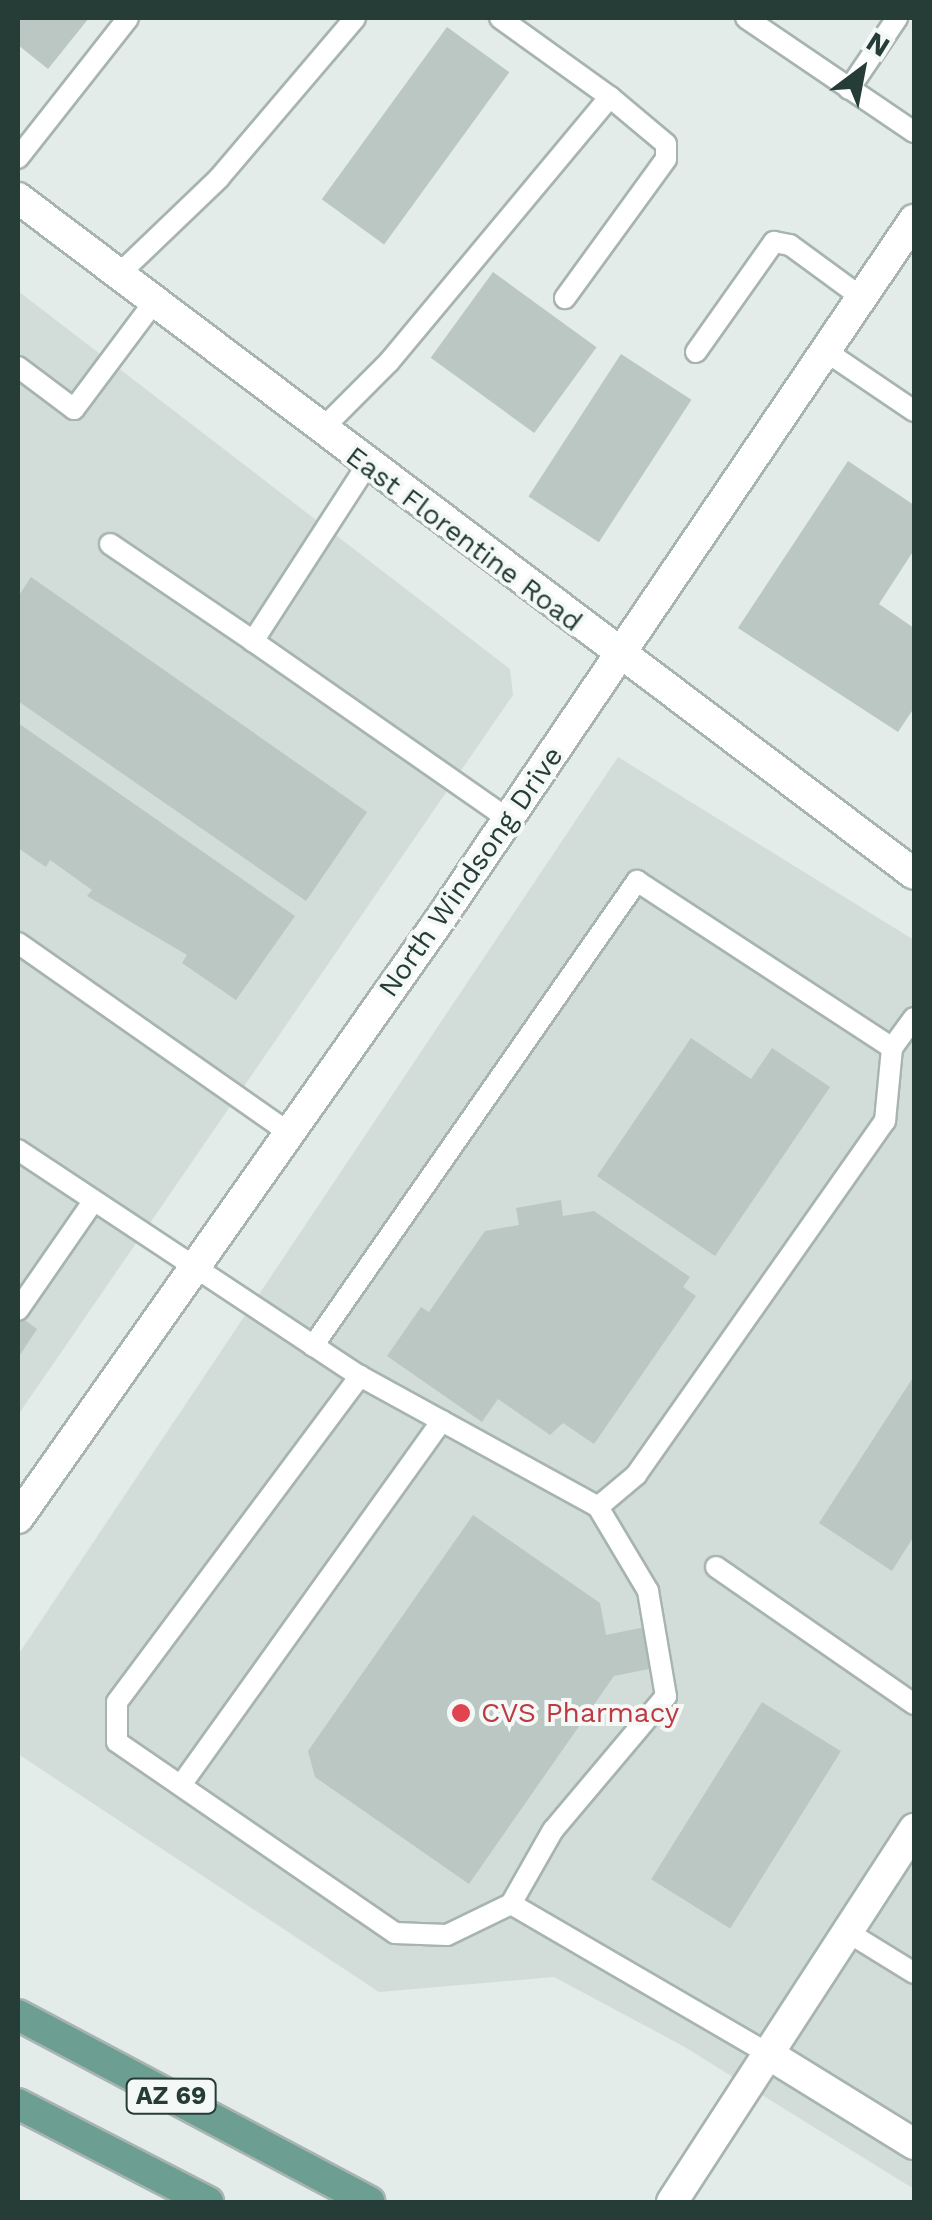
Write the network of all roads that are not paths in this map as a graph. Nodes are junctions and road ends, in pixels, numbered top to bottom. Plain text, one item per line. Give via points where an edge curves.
1 (128, 18) edge
2 (355, 18) edge
3 (500, 18) edge
4 (746, 18) edge
5 (897, 18) edge
6 (849, 90) junction
7 (610, 97) junction
8 (914, 132) edge
9 (18, 158) edge
10 (18, 198) edge
11 (914, 220) edge
12 (118, 275) junction
13 (861, 297) junction
14 (564, 298) dead end
15 (154, 302) junction
16 (824, 350) junction
17 (696, 352) dead end
18 (18, 366) edge
19 (914, 411) edge
20 (321, 430) junction
21 (367, 466) junction
22 (110, 544) dead end
23 (253, 641) junction
24 (619, 656) junction
25 (508, 819) junction
26 (914, 874) edge
27 (18, 943) edge
28 (914, 1018) edge
29 (892, 1048) junction
30 (289, 1133) junction
31 (18, 1150) edge
32 (92, 1202) junction
33 (194, 1268) junction
34 (18, 1310) edge
35 (313, 1346) junction
36 (360, 1376) junction
37 (442, 1421) junction
38 (598, 1507) junction
39 (18, 1518) edge
40 (716, 1567) dead end
41 (914, 1704) edge
42 (181, 1785) junction
43 (914, 1830) edge
44 (511, 1904) junction
45 (846, 1932) junction
46 (914, 1974) edge
47 (18, 2015) edge
48 (765, 2052) junction
49 (18, 2104) edge
50 (914, 2144) edge
51 (208, 2202) edge
52 (369, 2202) edge
53 (672, 2202) edge

1 - 9 lane
2 - 12 lane via 219,178
3 - 7 lane
4 - 6 lane
5 - 6 lane
6 - 8 lane
7 - 14 lane via 666,144 666,158
7 - 20 lane via 389,362
10 - 12 street, East Florentine Road
11 - 13 street, North Windsong Drive
12 - 15 street, East Florentine Road
13 - 16 street, North Windsong Drive
13 - 17 lane via 790,245 774,242
15 - 18 lane via 74,409
15 - 20 street, East Florentine Road
16 - 19 lane
16 - 24 street, North Windsong Drive
20 - 21 street, East Florentine Road
21 - 23 lane
21 - 24 street, East Florentine Road
22 - 23 lane
23 - 25 lane
24 - 25 street, North Windsong Drive
24 - 26 street, East Florentine Road
25 - 30 street, North Windsong Drive
27 - 30 lane
28 - 29 lane
29 - 35 lane via 637,881
29 - 38 lane via 885,1122 636,1475
30 - 33 street, North Windsong Drive
31 - 32 lane
32 - 33 lane
32 - 34 lane
33 - 35 lane
33 - 39 street, North Windsong Drive
35 - 36 lane
36 - 37 lane
36 - 42 lane via 117,1702 118,1742
37 - 38 lane
37 - 42 lane
38 - 44 lane via 648,1590 666,1696 552,1830
40 - 41 lane
42 - 44 lane via 395,1932 447,1935
43 - 45 street
44 - 48 lane
45 - 46 lane
45 - 48 street
47 - 52 main road, AZ 69
48 - 50 street
48 - 53 street
49 - 51 main road, AZ 69

